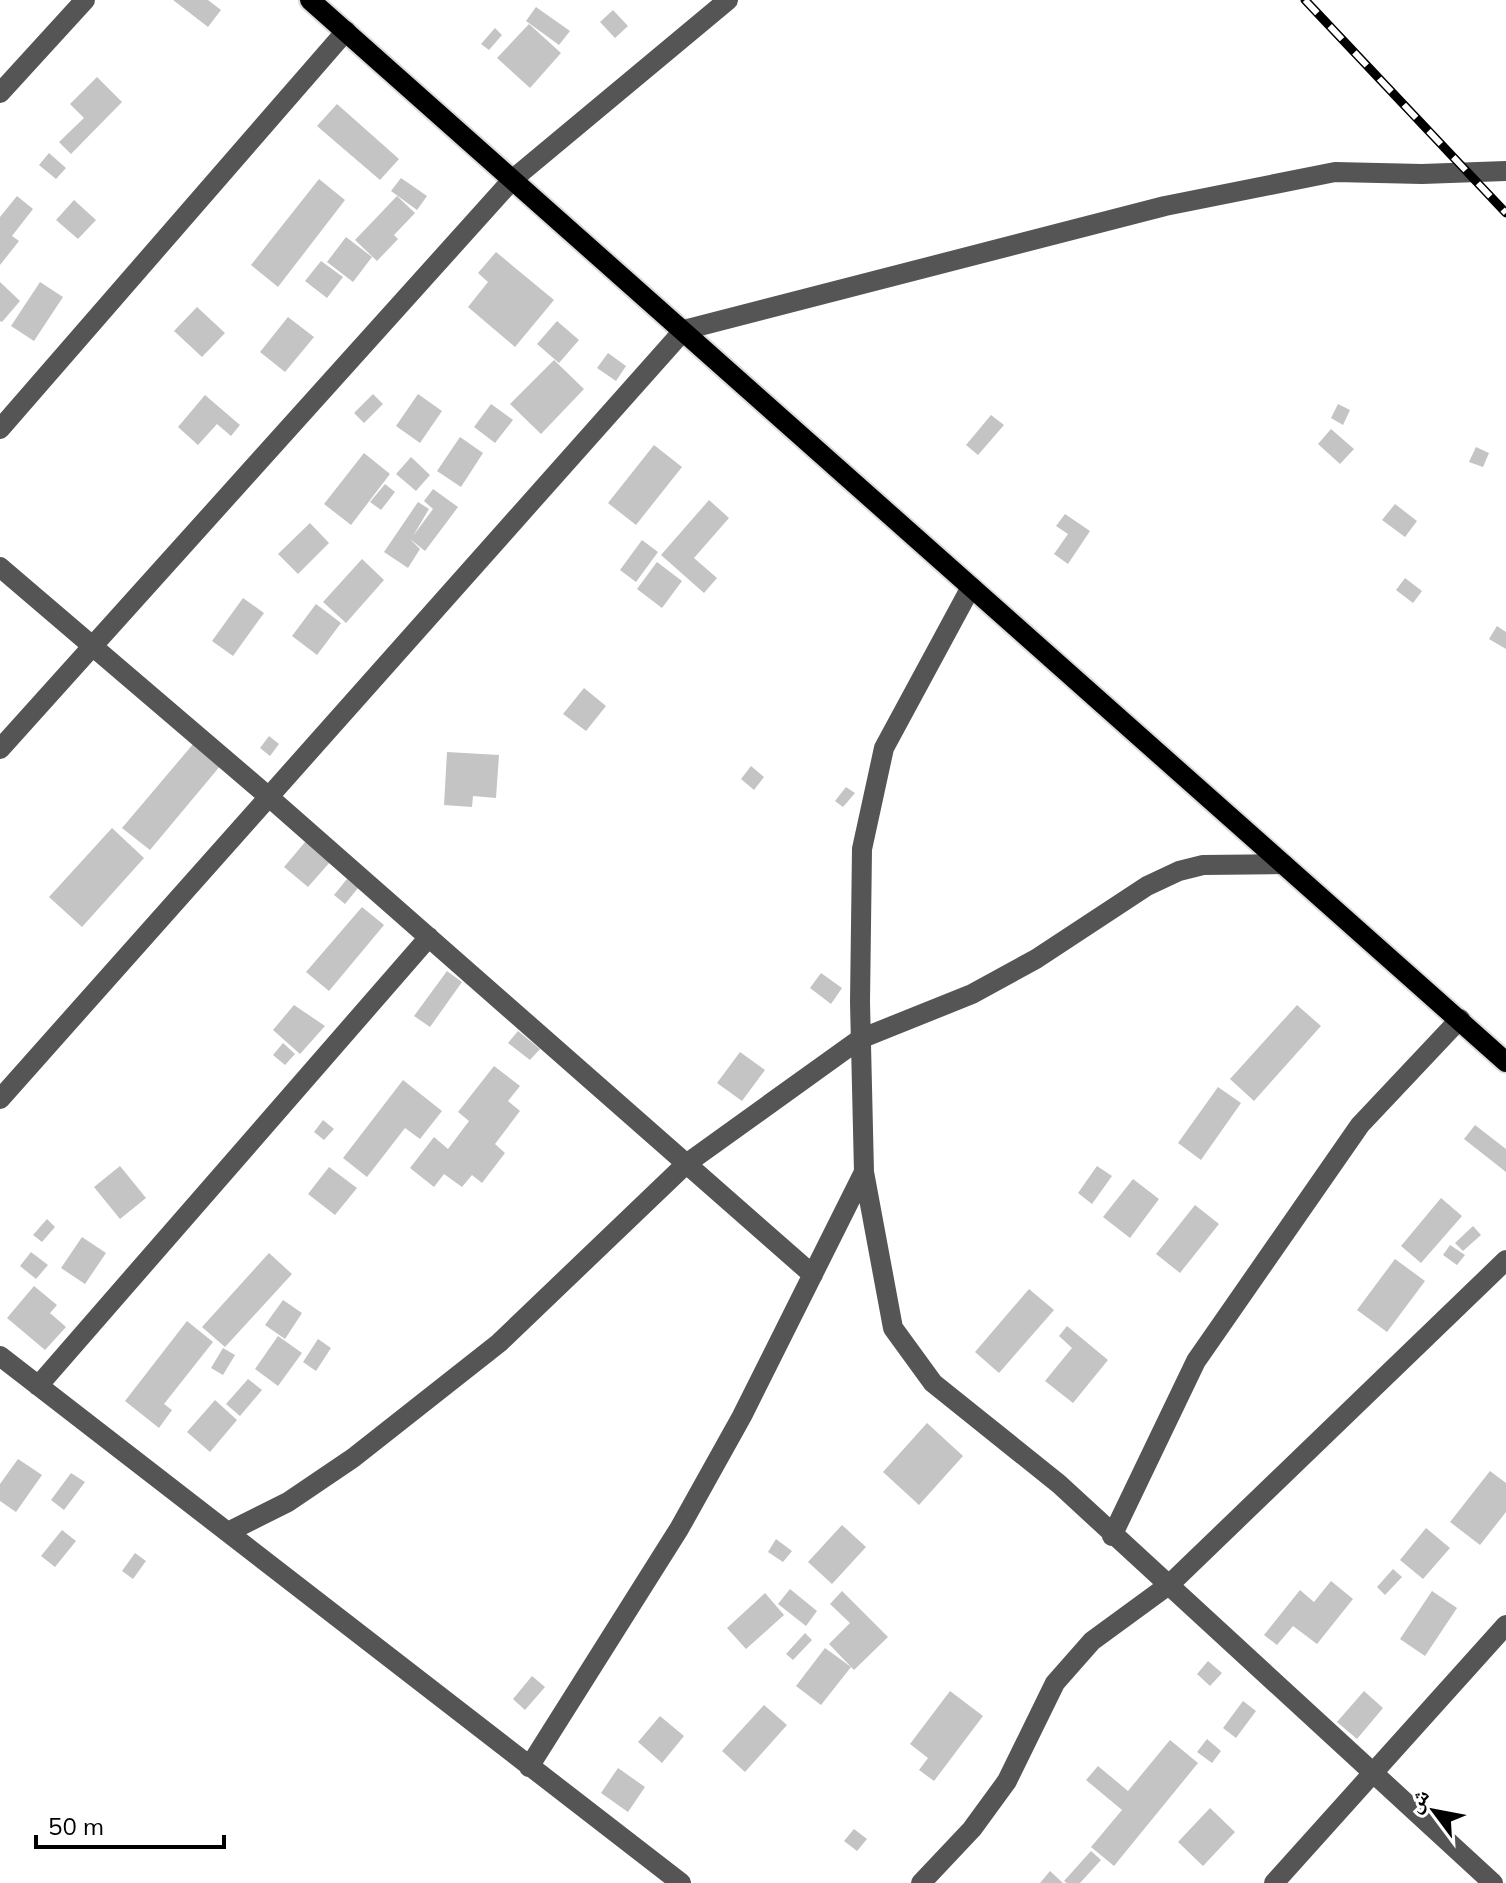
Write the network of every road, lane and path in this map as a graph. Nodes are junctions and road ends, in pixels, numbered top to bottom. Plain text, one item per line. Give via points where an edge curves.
1 (85, 0) edge
2 (310, 0) edge
3 (728, 0) edge
4 (346, 31) junction
5 (0, 93) edge
6 (1506, 171) edge
7 (513, 179) junction
8 (684, 330) junction
9 (0, 429) edge
10 (0, 567) edge
11 (971, 587) junction
12 (91, 645) junction
13 (0, 749) edge
14 (269, 797) junction
15 (1283, 864) junction
16 (429, 937) junction
17 (1460, 1019) junction
18 (860, 1039) junction
19 (1506, 1062) edge
20 (0, 1099) edge
21 (686, 1164) junction
22 (864, 1172) junction
23 (1506, 1260) edge
24 (813, 1275) junction
25 (0, 1356) edge
26 (38, 1386) junction
27 (228, 1532) junction
28 (1112, 1536) junction
29 (1170, 1584) junction
30 (1506, 1625) edge
31 (529, 1767) junction
32 (1370, 1773) junction
33 (681, 1883) edge
34 (921, 1883) edge
35 (1274, 1883) edge
36 (1493, 1883) edge

1 - 5 street
2 - 4 main road
3 - 7 street
4 - 7 main road
4 - 9 street
6 - 8 street via 1335,172 1165,206
7 - 8 main road
7 - 12 street
8 - 11 main road
8 - 14 street
10 - 12 street
11 - 15 main road
11 - 18 street via 884,748 862,849
12 - 13 street
12 - 14 street
14 - 16 street
14 - 20 street
15 - 17 main road
15 - 18 street via 1203,865 1179,871 972,994
16 - 21 street
16 - 26 street
17 - 19 main road
17 - 28 street via 1360,1125 1196,1361
18 - 21 street
18 - 22 street
21 - 24 street
21 - 27 street via 499,1343 353,1458 288,1502
22 - 24 street
22 - 28 street via 893,1328 933,1383 1059,1484
23 - 29 street
24 - 31 street via 671,1542
25 - 26 street
26 - 27 street
27 - 31 street
28 - 29 street
29 - 32 street
29 - 34 street via 1092,1641 1055,1683 1007,1781 972,1829
30 - 32 street
31 - 33 street
32 - 35 street
32 - 36 street

